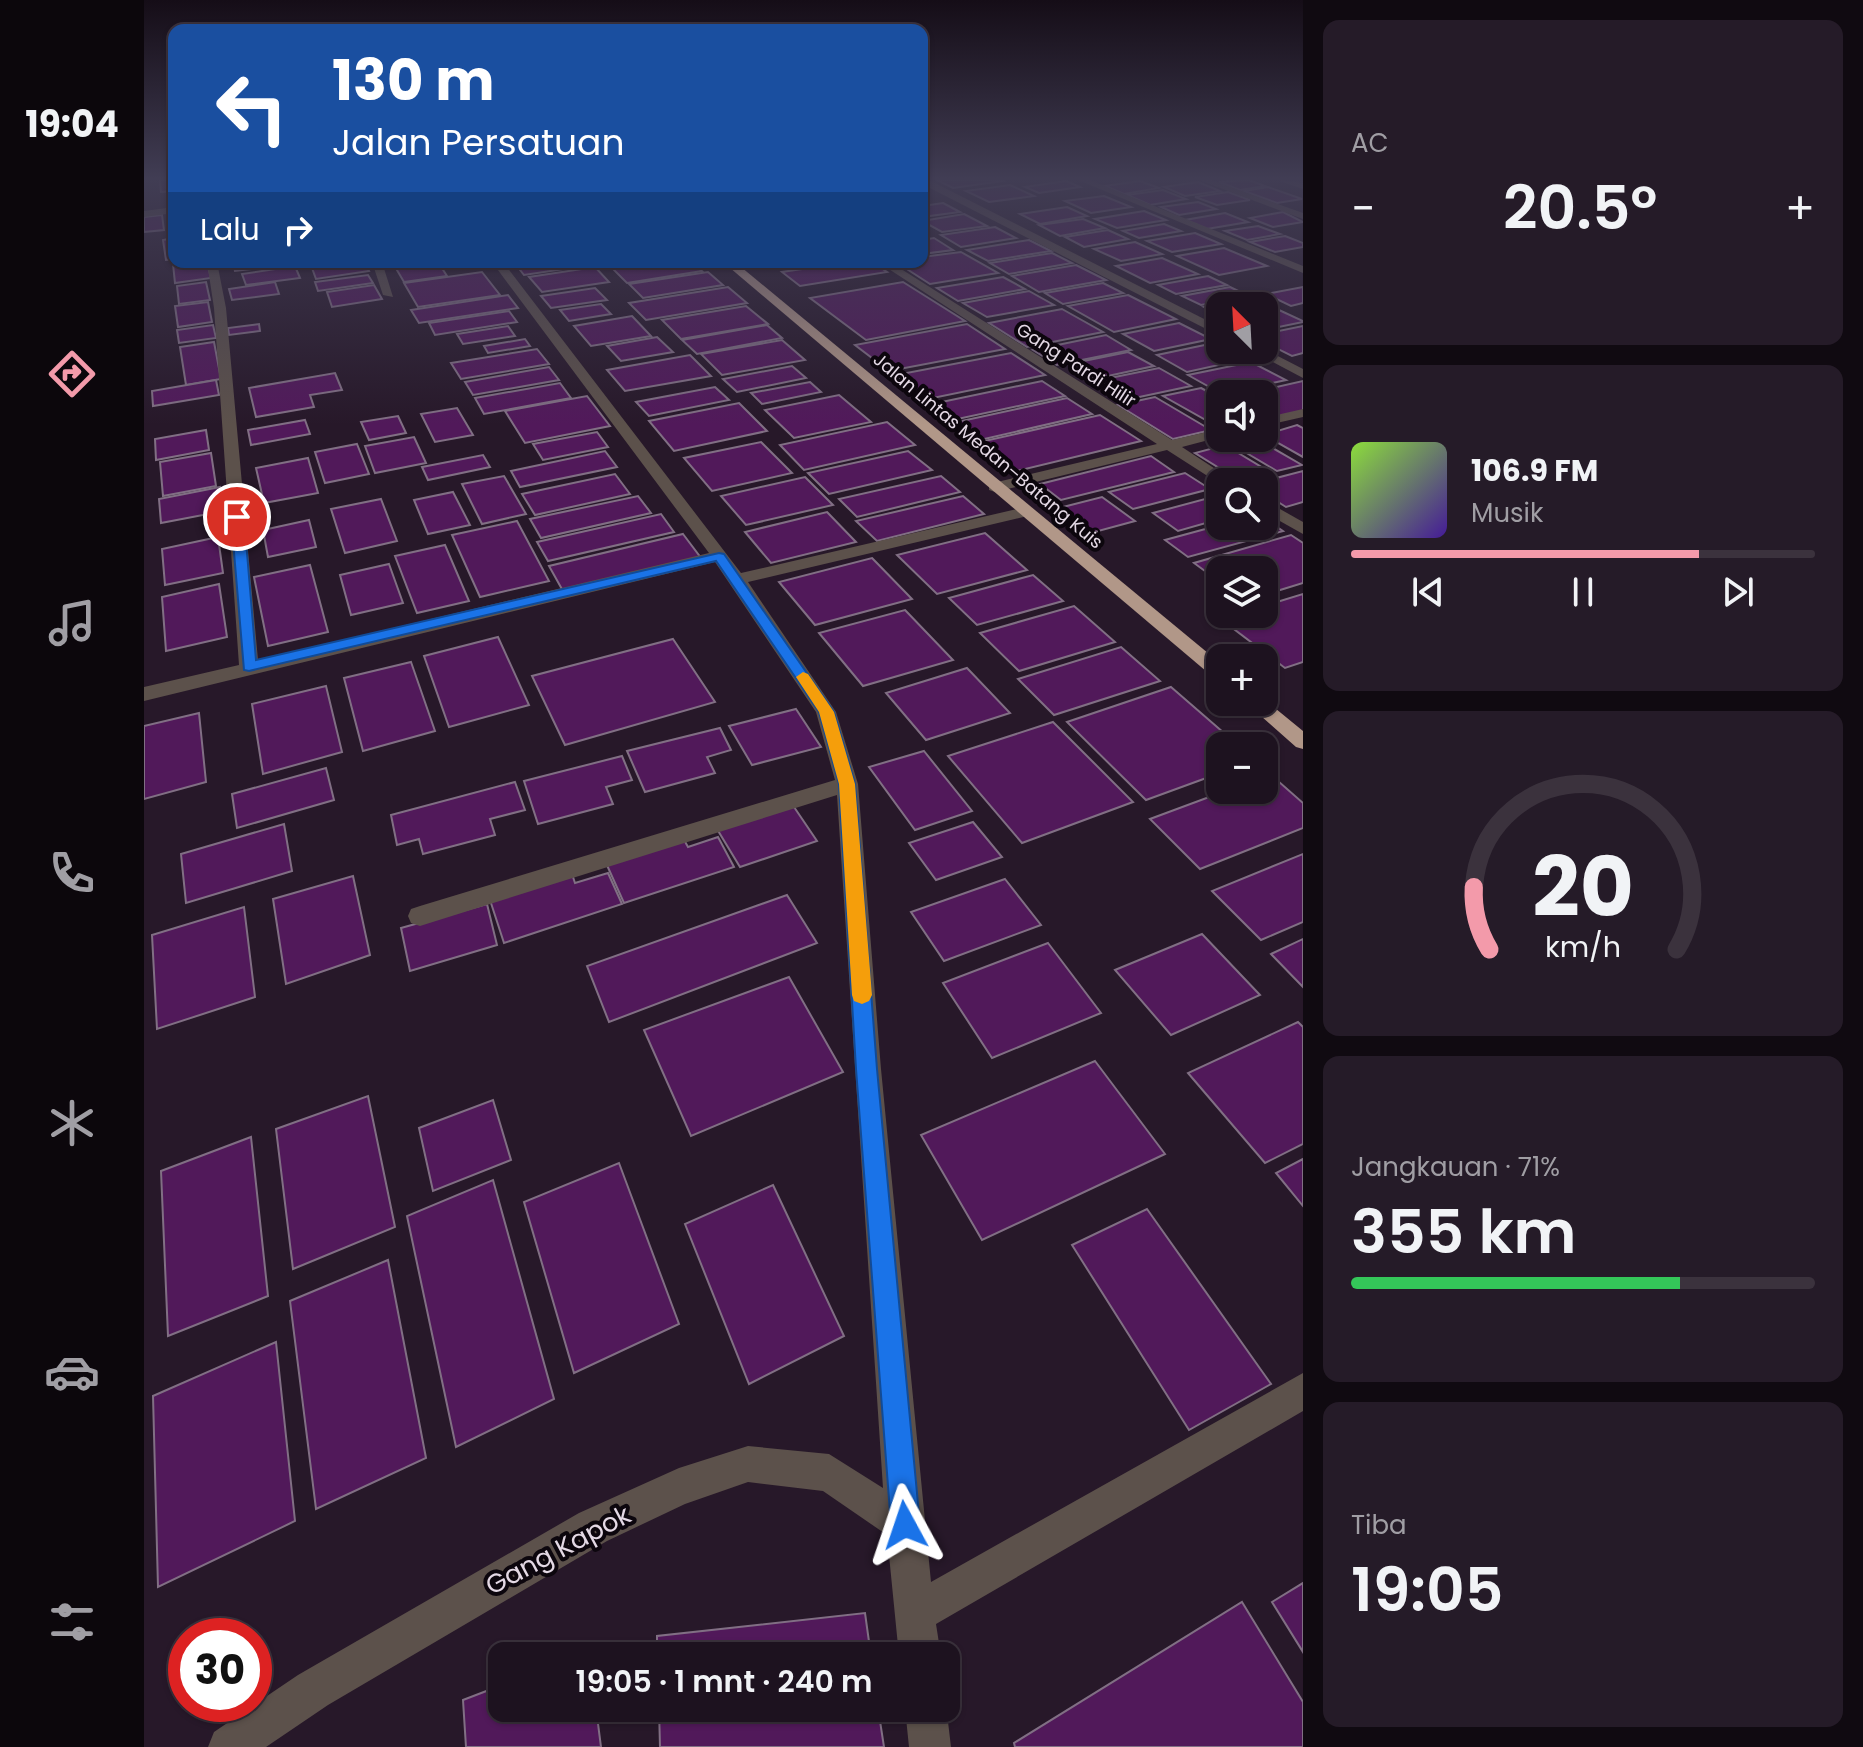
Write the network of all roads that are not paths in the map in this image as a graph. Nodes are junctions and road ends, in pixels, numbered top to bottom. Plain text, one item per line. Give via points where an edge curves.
1 (1082, 262) edge
2 (1282, 262) edge
3 (213, 268) edge
4 (379, 268) edge
5 (502, 268) edge
6 (735, 268) edge
7 (892, 268) edge
8 (1303, 270) edge
9 (389, 295) dead end
10 (1206, 325) edge
11 (1278, 361) edge
12 (1303, 374) edge
13 (1303, 413) edge
14 (1278, 419) edge
15 (1206, 436) edge
16 (1168, 445) junction
17 (1206, 469) edge
18 (995, 487) junction
19 (1026, 512) junction
20 (1278, 514) edge
21 (1303, 529) edge
22 (728, 568) junction
23 (1206, 661) edge
24 (249, 667) junction
25 (144, 694) edge
26 (1272, 716) edge
27 (1303, 742) edge
28 (847, 784) junction
29 (420, 916) dead end
30 (1303, 1391) edge
31 (905, 1525) junction
32 (916, 1613) junction
33 (919, 1642) edge
34 (927, 1722) edge
35 (229, 1747) edge
36 (930, 1747) edge

1 - 10 street
2 - 8 street
3 - 24 street
4 - 9 street
5 - 22 street
6 - 18 highway, Jalan Lintas Medan–Batang Kuis
7 - 16 street, Gang Pardi Hilir
11 - 12 street
13 - 14 street
15 - 16 street
16 - 17 street, Gang Pardi Hilir
16 - 18 street
18 - 19 highway, Jalan Lintas Medan–Batang Kuis
19 - 22 street
19 - 23 highway, Jalan Lintas Medan–Batang Kuis
20 - 21 street
22 - 24 street
22 - 28 street via 826,712
24 - 25 street
26 - 27 highway
28 - 29 street
28 - 31 street
30 - 32 street
31 - 32 street
31 - 35 street, Gang Kapok via 829,1473 748,1464 679,1487 593,1527 313,1690
32 - 33 street
34 - 36 street

